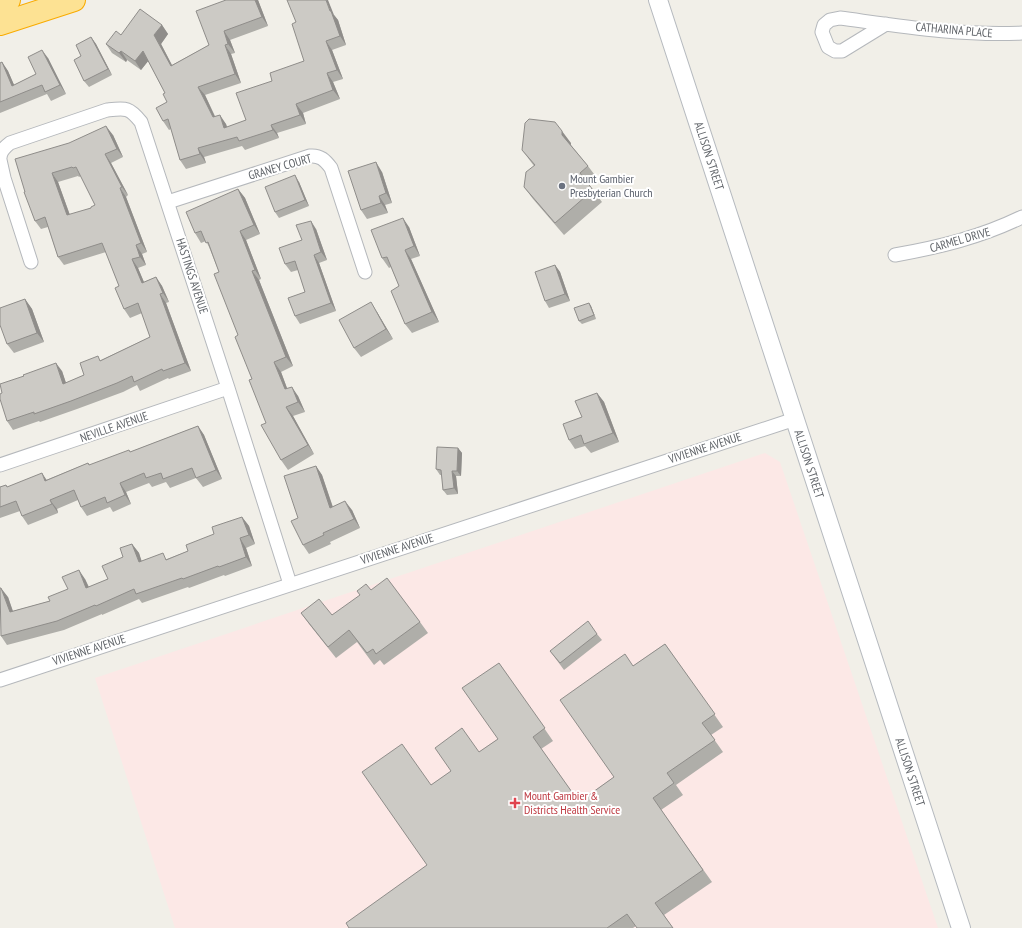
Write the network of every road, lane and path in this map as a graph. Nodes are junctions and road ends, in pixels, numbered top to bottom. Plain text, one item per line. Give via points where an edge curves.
1 (9, 0) edge
2 (74, 0) edge
3 (658, 0) edge
4 (0, 3) edge
5 (0, 24) edge
6 (886, 24) dead end
7 (1022, 33) edge
8 (0, 159) edge
9 (168, 202) junction
10 (1022, 217) edge
11 (895, 255) dead end
12 (31, 262) dead end
13 (365, 272) dead end
14 (228, 388) junction
15 (795, 419) junction
16 (0, 465) edge
17 (290, 584) junction
18 (0, 680) edge
19 (961, 928) edge

1 - 4 highway
2 - 5 highway
3 - 15 street, ALLISON STREET
6 - 7 street, CATHARINA PLACE via 967,32
8 - 9 street, HASTINGS AVENUE via 0,153 10,143 107,110 130,110 141,122
8 - 12 street, HASTINGS AVENUE
9 - 13 street, GRANEY COURT via 310,156 320,157 331,168
9 - 14 street, HASTINGS AVENUE
10 - 11 street, CARMEL DRIVE via 996,229 949,244
14 - 16 street, NEVILLE AVENUE
14 - 17 street, HASTINGS AVENUE
15 - 17 street, VIVIENNE AVENUE
15 - 19 street, ALLISON STREET
17 - 18 street, VIVIENNE AVENUE

